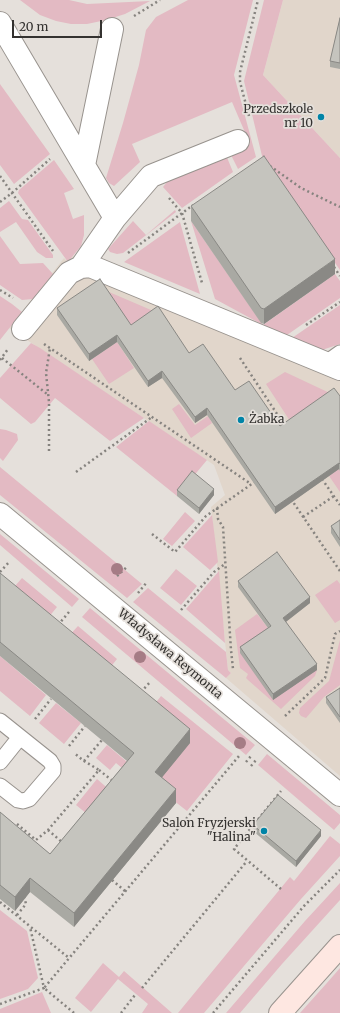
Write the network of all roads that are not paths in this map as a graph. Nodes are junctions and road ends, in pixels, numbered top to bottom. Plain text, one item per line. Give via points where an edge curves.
1 (0, 23) edge
2 (112, 29) dead end
3 (238, 141) dead end
4 (84, 165) junction
5 (115, 218) junction
6 (75, 270) junction
7 (23, 329) road end
8 (335, 362) edge
9 (0, 514) edge
10 (0, 720) edge
11 (20, 737) junction
12 (0, 762) edge
13 (0, 786) edge
14 (340, 795) edge
15 (340, 946) edge
16 (280, 1013) edge

1 - 4 street
2 - 4 street
3 - 5 street via 150,176
4 - 5 street
5 - 6 street
6 - 7 street
6 - 8 street via 90,266 280,344
9 - 14 street, Władysława Reymonta
10 - 11 lane
11 - 12 lane
11 - 13 lane via 50,761 53,771 29,799 23,801
15 - 16 street

